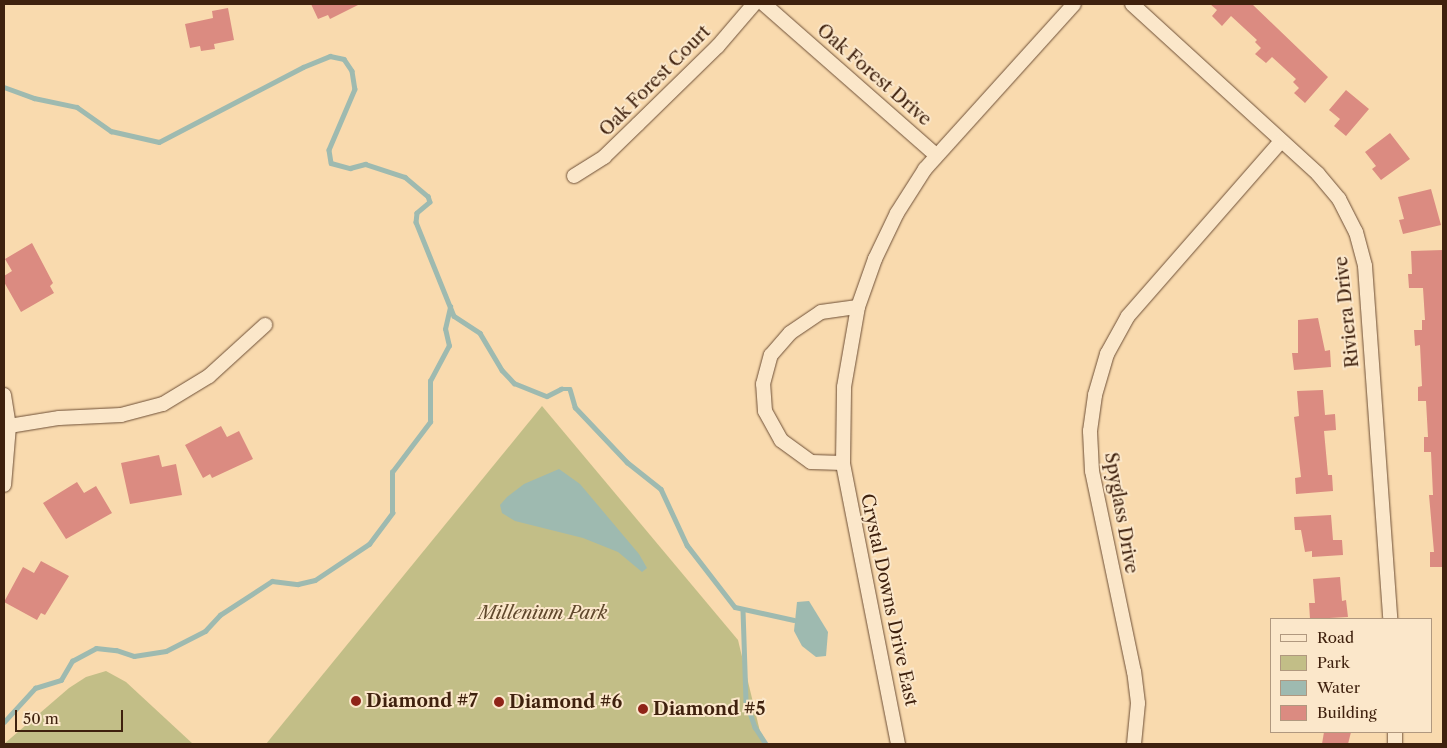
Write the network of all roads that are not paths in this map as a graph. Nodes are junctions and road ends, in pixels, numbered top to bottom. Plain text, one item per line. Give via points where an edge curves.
1 (754, 4) edge
2 (764, 4) edge
3 (1074, 4) edge
4 (1132, 4) edge
5 (1280, 141) junction
6 (936, 155) junction
7 (574, 176) dead end
8 (858, 307) junction
9 (264, 325) dead end
10 (4, 394) edge
11 (9, 426) junction
12 (843, 463) junction
13 (4, 484) edge
14 (1390, 618) edge
15 (898, 744) edge
16 (1134, 744) edge

1 - 7 street, Oak Forest Court via 718,46 604,157
2 - 6 street, Oak Forest Drive
3 - 6 street, Crystal Downs Drive East
4 - 5 street, Riviera Drive
5 - 14 street, Riviera Drive via 1318,174 1339,199 1356,232 1365,266
5 - 16 street, Spyglass Drive via 1128,316 1107,354 1095,395 1090,431 1092,471 1134,672 1138,703
6 - 8 street, Crystal Downs Drive East via 898,213 875,259
8 - 12 street, Crystal Downs Drive East via 844,387
8 - 12 street via 821,312 790,333 771,355 764,384 765,411 781,440 811,462
9 - 11 street via 209,376 163,404 121,415 59,418
10 - 11 street
11 - 13 street
12 - 15 street, Crystal Downs Drive East

